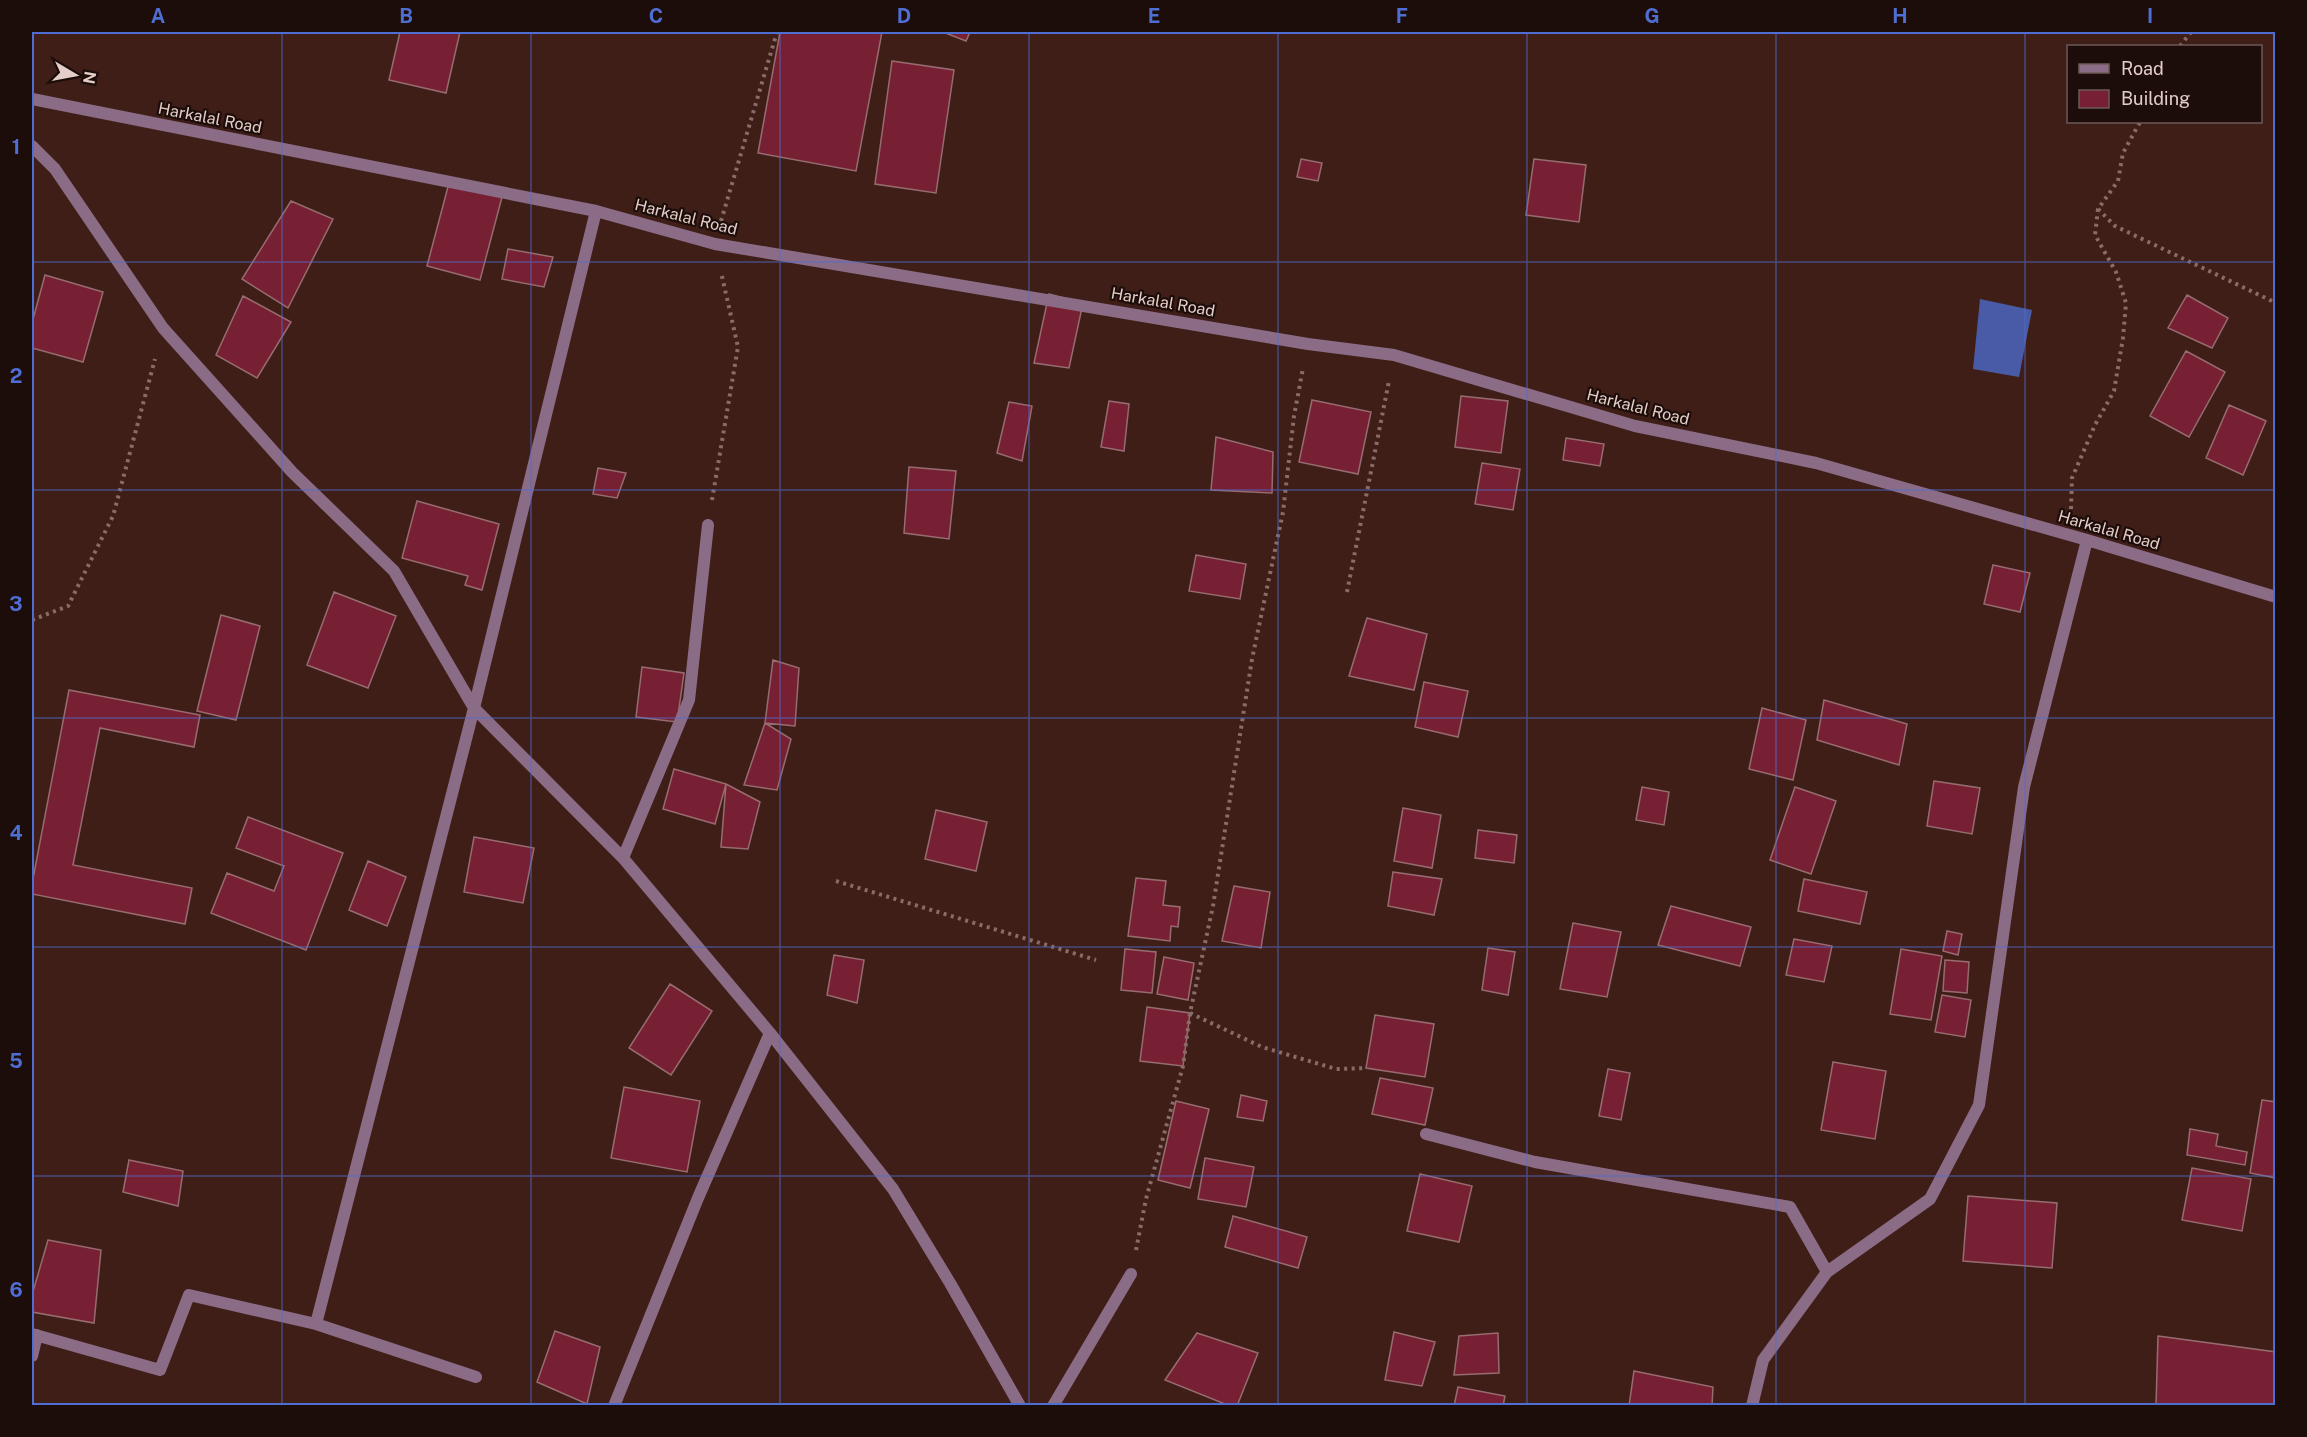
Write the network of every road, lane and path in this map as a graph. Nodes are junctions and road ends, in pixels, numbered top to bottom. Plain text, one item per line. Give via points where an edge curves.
1 (777, 32) edge
2 (2191, 32) edge
3 (2181, 45) edge
4 (32, 99) edge
5 (2139, 123) edge
6 (32, 146) edge
7 (2098, 209) junction
8 (596, 211) junction
9 (714, 244) junction
10 (2276, 303) edge
11 (163, 328) junction
12 (1308, 344) junction
13 (1394, 355) junction
14 (708, 525) joint
15 (2087, 540) junction
16 (1347, 592) dead end
17 (2276, 597) edge
18 (32, 620) edge
19 (474, 708) junction
20 (623, 858) junction
21 (836, 881) dead end
22 (1096, 960) dead end
23 (1190, 1013) junction
24 (770, 1033) junction
25 (1366, 1068) dead end
26 (1426, 1134) dead end
27 (1827, 1272) junction
28 (1131, 1274) joint
29 (316, 1324) junction
30 (34, 1334) edge
31 (32, 1356) edge
32 (476, 1377) dead end
33 (614, 1406) edge
34 (1020, 1406) edge
35 (1053, 1406) edge
36 (1752, 1406) edge

1 - 9 path
2 - 3 path
4 - 8 street, Harkalal Road
5 - 7 path via 2123,153 2118,182
6 - 11 street via 55,169
7 - 10 path via 2115,226
7 - 15 path via 2095,235 2116,272 2126,303 2114,391 2072,478 2071,513
8 - 9 street, Harkalal Road
8 - 19 street
9 - 12 street, Harkalal Road
9 - 14 path via 738,347
11 - 18 path via 113,516 68,606
11 - 19 street via 292,472 394,571
12 - 13 street, Harkalal Road
12 - 23 path via 1213,906
13 - 15 street, Harkalal Road via 1635,426 1816,463
13 - 16 path
14 - 20 street via 690,700
15 - 17 street, Harkalal Road
15 - 27 street via 2024,787 1979,1106 1930,1199
19 - 20 street
19 - 29 street
20 - 24 street
21 - 22 path
23 - 25 path via 1263,1047 1336,1069
23 - 28 path via 1183,1066 1146,1199
24 - 33 street
24 - 34 street via 893,1189
26 - 27 street via 1534,1162 1790,1207
27 - 36 street via 1763,1360
28 - 35 street
29 - 30 street via 189,1295 160,1370
29 - 32 street
30 - 31 street

